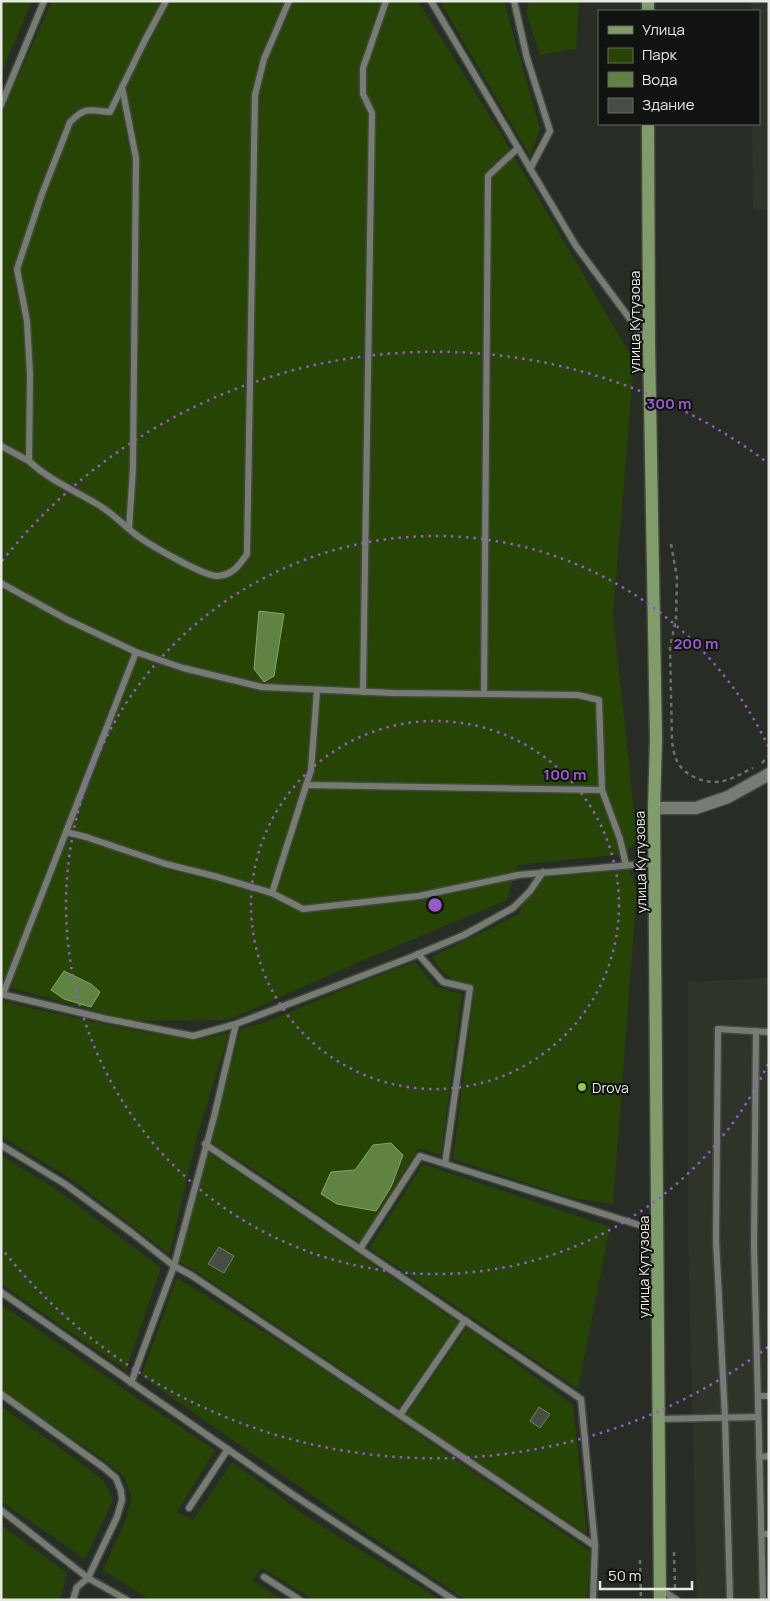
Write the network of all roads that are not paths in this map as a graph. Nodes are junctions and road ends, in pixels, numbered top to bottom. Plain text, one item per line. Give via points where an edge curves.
1 (44, 1) edge
2 (166, 1) edge
3 (289, 1) edge
4 (386, 1) edge
5 (431, 1) edge
6 (514, 1) edge
7 (122, 86) junction
8 (1, 105) edge
9 (648, 125) edge
10 (518, 148) junction
11 (530, 169) junction
12 (649, 344) junction
13 (1, 446) edge
14 (29, 461) junction
15 (129, 529) junction
16 (1, 583) edge
17 (136, 652) junction
18 (317, 690) junction
19 (363, 692) junction
20 (484, 694) junction
21 (769, 774) edge
22 (306, 785) junction
23 (602, 790) junction
24 (654, 808) junction
25 (66, 832) junction
26 (655, 863) junction
27 (626, 865) junction
28 (543, 872) junction
29 (272, 893) junction
30 (418, 954) junction
31 (2, 994) edge
32 (236, 1024) junction
33 (756, 1032) junction
34 (769, 1032) edge
35 (205, 1144) junction
36 (1, 1145) edge
37 (445, 1164) junction
38 (658, 1231) junction
39 (360, 1249) junction
40 (174, 1266) junction
41 (1, 1292) edge
42 (465, 1320) junction
43 (131, 1383) junction
44 (1, 1394) edge
45 (758, 1396) junction
46 (769, 1396) edge
47 (400, 1416) junction
48 (758, 1417) junction
49 (725, 1418) junction
50 (658, 1419) junction
51 (228, 1449) junction
52 (769, 1456) edge
53 (759, 1457) junction
54 (189, 1508) dead end
55 (1, 1510) edge
56 (761, 1534) junction
57 (769, 1534) edge
58 (595, 1546) junction
59 (264, 1577) dead end
60 (88, 1578) junction
61 (660, 1594) edge
62 (676, 1599) edge
63 (73, 1600) edge
64 (127, 1600) edge
65 (300, 1600) edge
66 (454, 1600) edge
67 (593, 1600) edge
68 (730, 1600) edge
69 (763, 1600) edge

1 - 8 lane
2 - 7 lane
3 - 15 lane via 264,59 255,95 246,554 230,574 216,577 196,569
4 - 19 lane via 363,68 364,94 372,113
5 - 10 lane
6 - 11 lane via 527,58 550,131
7 - 14 lane via 110,112 86,109 70,122 17,269 27,321
7 - 15 lane via 136,158 133,468
9 - 12 main road, улица Кутузова
10 - 11 lane
10 - 20 lane via 488,176
11 - 12 lane via 576,246
12 - 24 main road, улица Кутузова via 656,740
13 - 14 lane
14 - 15 lane via 41,473 99,505
16 - 17 lane
17 - 18 lane via 183,668 262,687
17 - 25 lane
18 - 19 lane
18 - 22 lane
19 - 20 lane
20 - 23 lane via 578,695 599,700
21 - 24 street via 728,797 696,808
22 - 23 lane
22 - 29 lane
23 - 27 lane
24 - 26 main road, улица Кутузова
25 - 29 lane
25 - 31 lane
26 - 27 lane
26 - 38 main road, улица Кутузова
27 - 28 lane
28 - 29 lane via 419,896 303,909
28 - 30 lane via 530,891 512,908
30 - 32 lane
30 - 37 lane via 443,982 470,988
31 - 32 lane via 193,1036
32 - 35 lane
33 - 34 lane
33 - 45 lane via 754,1244
33 - 49 lane via 718,1029 716,1240
35 - 39 lane
35 - 40 lane
36 - 40 lane via 65,1184
37 - 38 lane
37 - 39 lane via 420,1156
38 - 50 main road, улица Кутузова
39 - 42 lane
40 - 43 lane
40 - 47 lane
41 - 43 lane
42 - 47 lane
42 - 58 lane via 581,1399
43 - 51 lane
44 - 60 lane via 116,1478 122,1500
45 - 46 lane
45 - 48 lane
47 - 58 lane
48 - 49 lane
48 - 53 lane
49 - 50 lane
49 - 68 lane
50 - 61 main road, улица Кутузова
51 - 54 lane
51 - 66 lane
52 - 53 lane
53 - 56 lane
55 - 60 lane
56 - 57 lane
56 - 69 lane
58 - 67 lane
59 - 65 lane
60 - 63 lane via 77,1587
60 - 64 lane
61 - 62 lane

